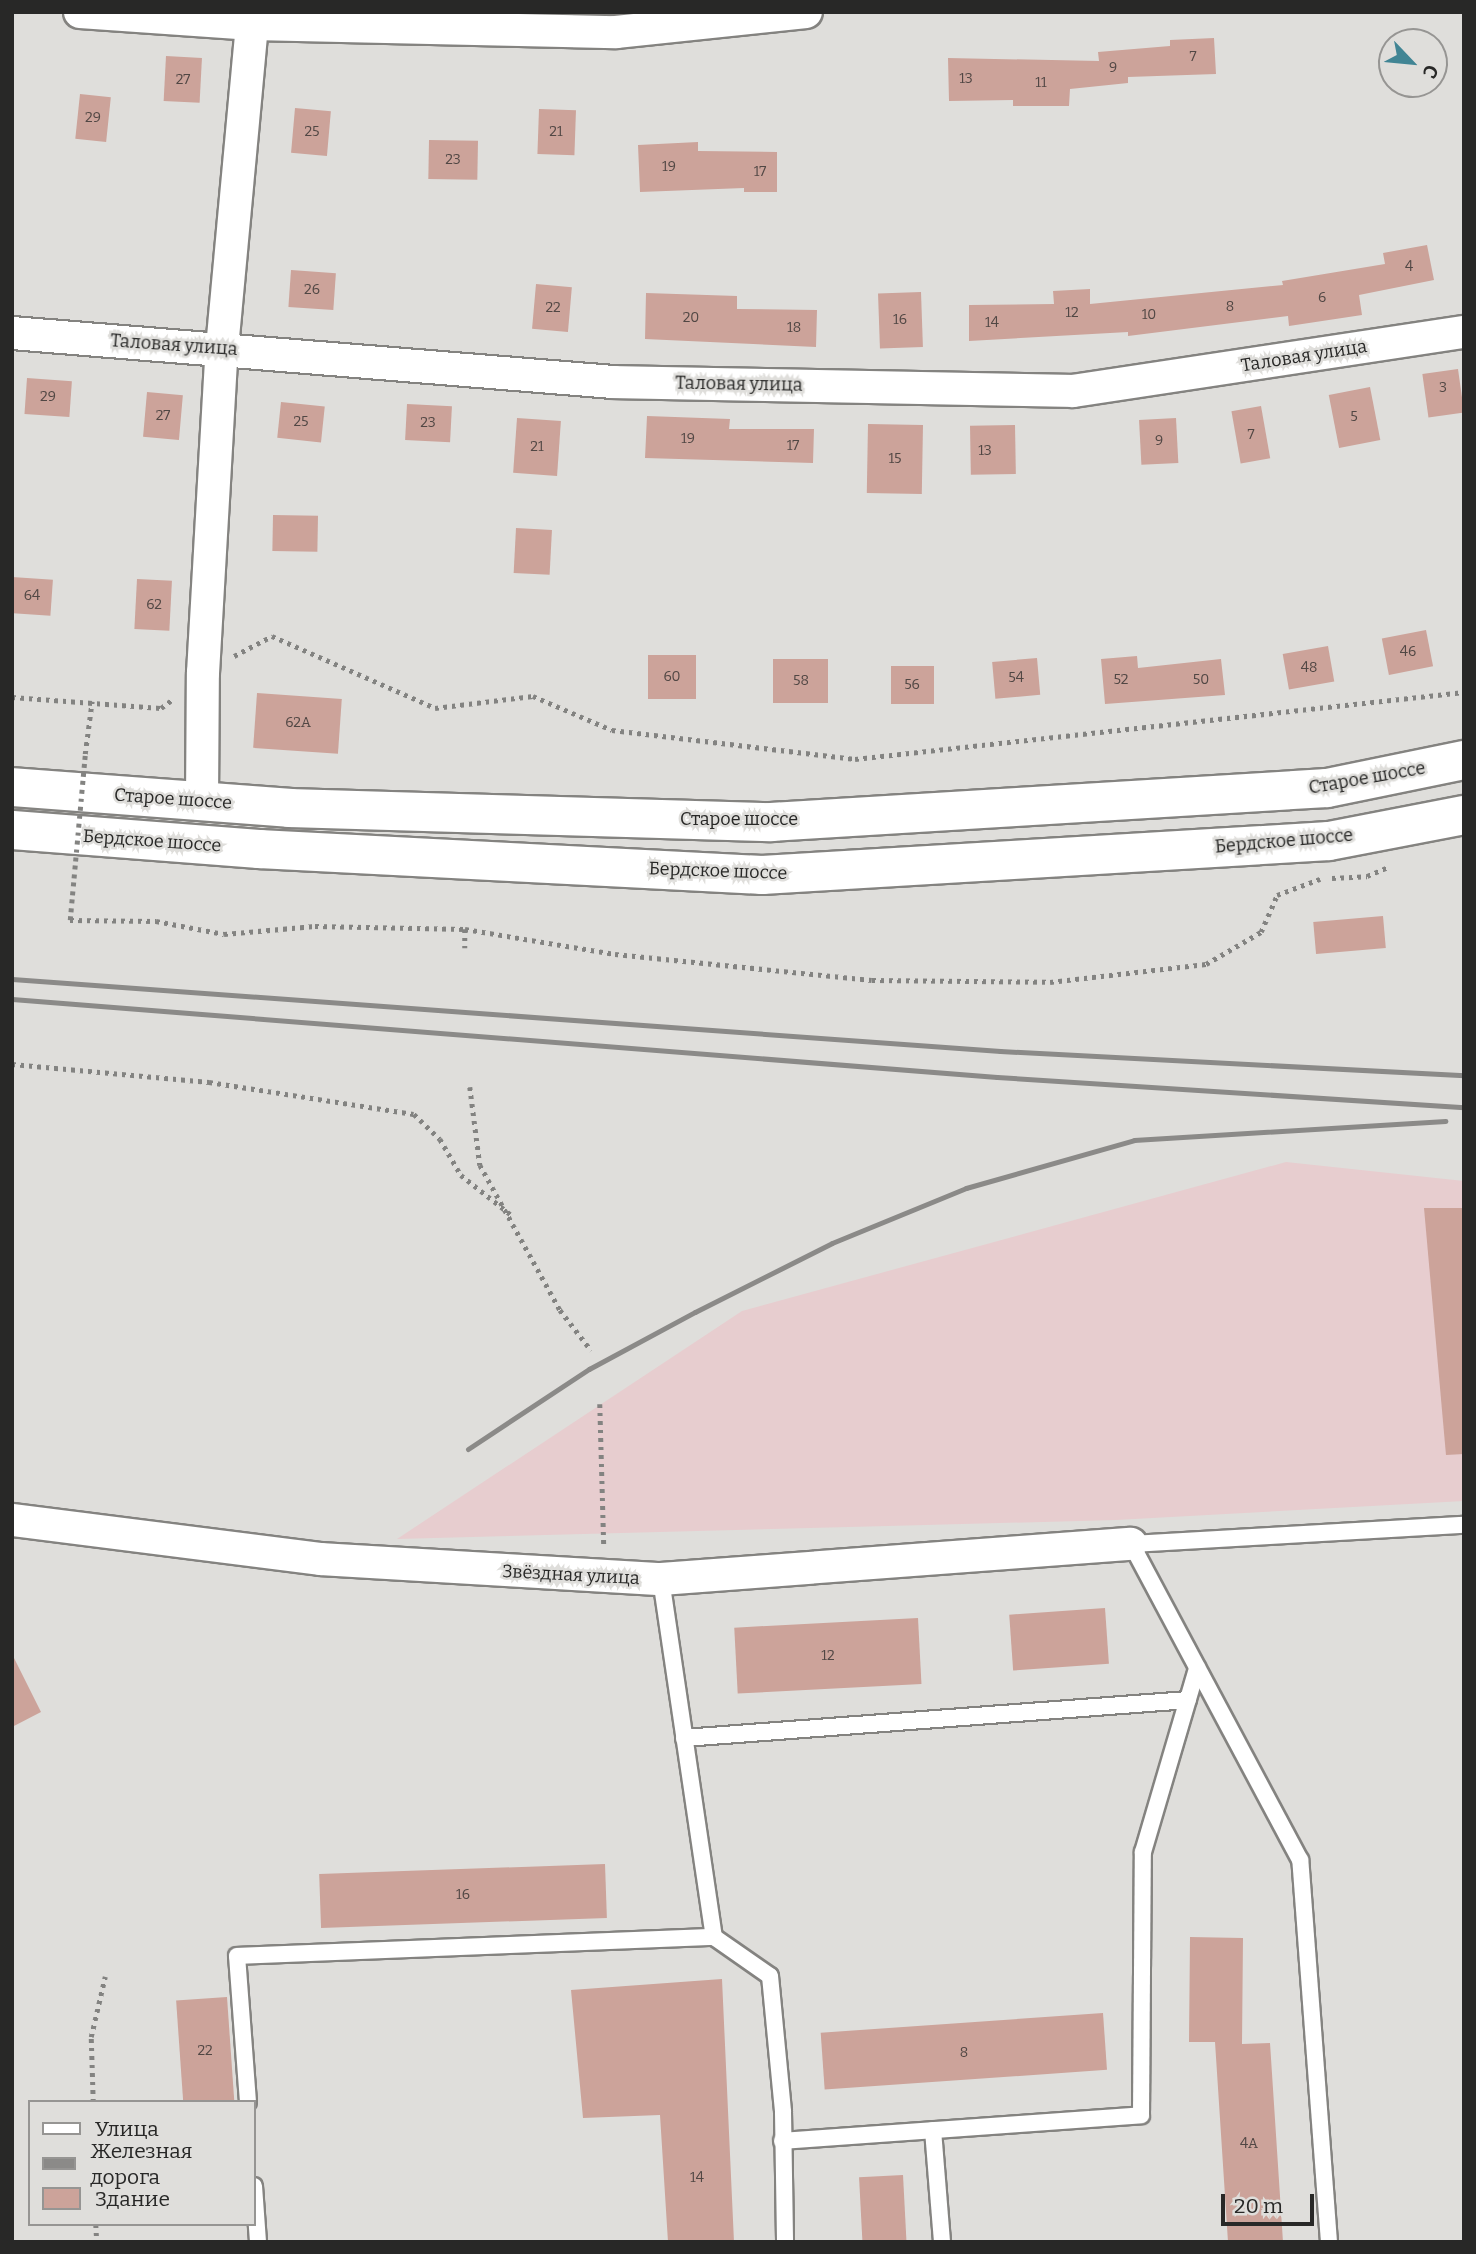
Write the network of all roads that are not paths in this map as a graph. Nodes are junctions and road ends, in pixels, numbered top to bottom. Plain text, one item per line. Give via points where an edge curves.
1 (80, 12) edge
2 (806, 12) edge
3 (253, 18) edge
4 (1464, 332) edge
5 (12, 333) edge
6 (222, 348) junction
7 (1464, 760) edge
8 (12, 787) edge
9 (202, 801) junction
10 (1464, 815) edge
11 (12, 830) edge
12 (12, 1520) edge
13 (1464, 1525) edge
14 (1131, 1544) junction
15 (661, 1579) junction
16 (1197, 1668) junction
17 (1188, 1700) junction
18 (684, 1738) junction
19 (714, 1937) junction
20 (248, 2100) edge
21 (933, 2130) junction
22 (782, 2141) junction
23 (256, 2214) edge
24 (258, 2242) edge
25 (785, 2242) edge
26 (942, 2242) edge
27 (1329, 2242) edge

1 - 3 street
2 - 3 street via 616,32
3 - 6 street
4 - 6 street, Таловая улица via 1073,391 613,382
5 - 6 street, Таловая улица
6 - 9 street via 203,673
7 - 9 highway, Старое шоссе via 1326,788 771,822
8 - 9 highway, Старое шоссе
10 - 11 highway, Бердское шоссе via 1329,841 762,875 259,849
12 - 15 street, Звёздная улица via 320,1559
13 - 14 lane
14 - 15 street, Звёздная улица
14 - 16 lane
15 - 18 lane
16 - 17 lane
16 - 27 lane via 1300,1860
17 - 18 lane
17 - 21 lane via 1143,1852 1141,2115
18 - 19 lane
19 - 20 lane via 237,1956
19 - 22 lane via 771,1976
21 - 22 lane
21 - 26 lane
22 - 25 lane
23 - 24 lane

